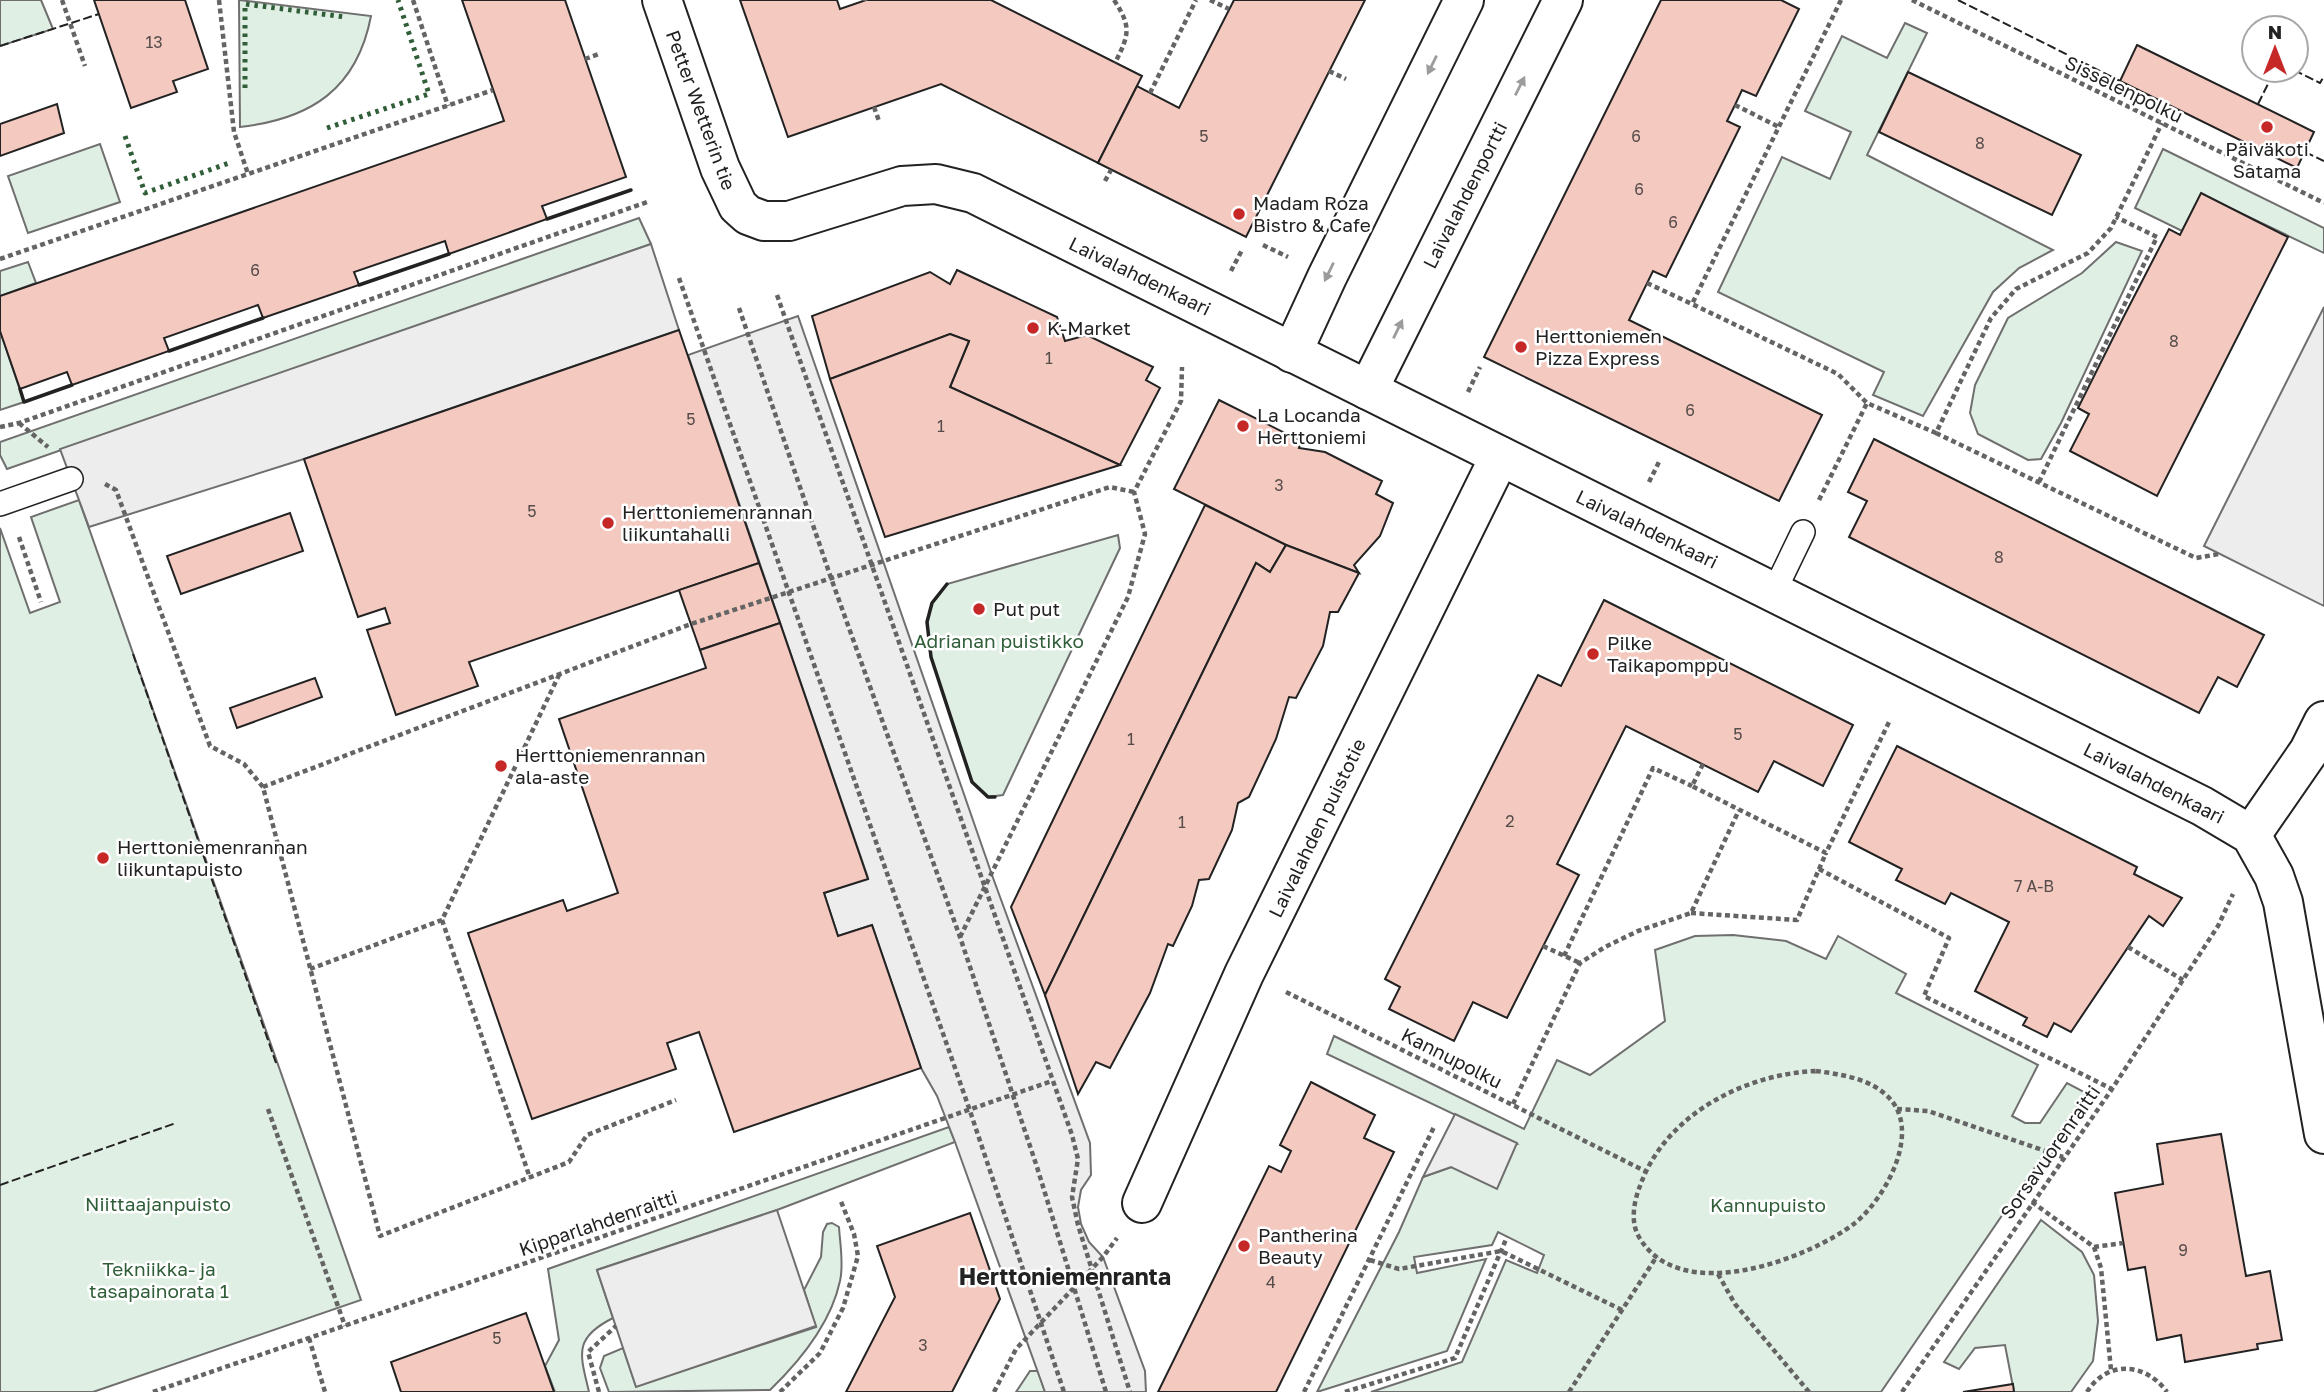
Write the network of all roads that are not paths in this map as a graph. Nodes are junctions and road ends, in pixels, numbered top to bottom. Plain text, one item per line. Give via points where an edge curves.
1 (662, 0) edge
2 (1464, 0) edge
3 (1563, 0) edge
4 (748, 215) joint
5 (1292, 353) junction
6 (1368, 390) junction
7 (1500, 456) junction
8 (71, 479) dead end
9 (3, 502) edge
10 (1803, 532) road end
11 (1774, 592) junction
12 (2324, 721) edge
13 (2251, 835) junction
14 (2315, 1035) edge
15 (2324, 1134) edge
16 (1142, 1203) road end

1 - 4 street, Petter Wetterin tie via 720,168 738,206
2 -> 5 street
6 -> 3 street, Laivalahdenportti
4 - 5 street, Laivalahdenkaari via 764,221 789,221 901,186 952,187 985,199
5 - 6 street, Laivalahdenkaari
6 - 7 street, Laivalahdenkaari
7 - 11 street, Laivalahdenkaari
7 - 16 street, Laivalahden puistotie via 1244,974
8 - 9 lane
10 - 11 lane
11 - 13 street, Laivalahdenkaari via 2202,806
12 - 13 street via 2309,751
13 - 14 street, Laivalahdenkaari via 2283,902
14 - 15 street, Laivalahdenkaari

